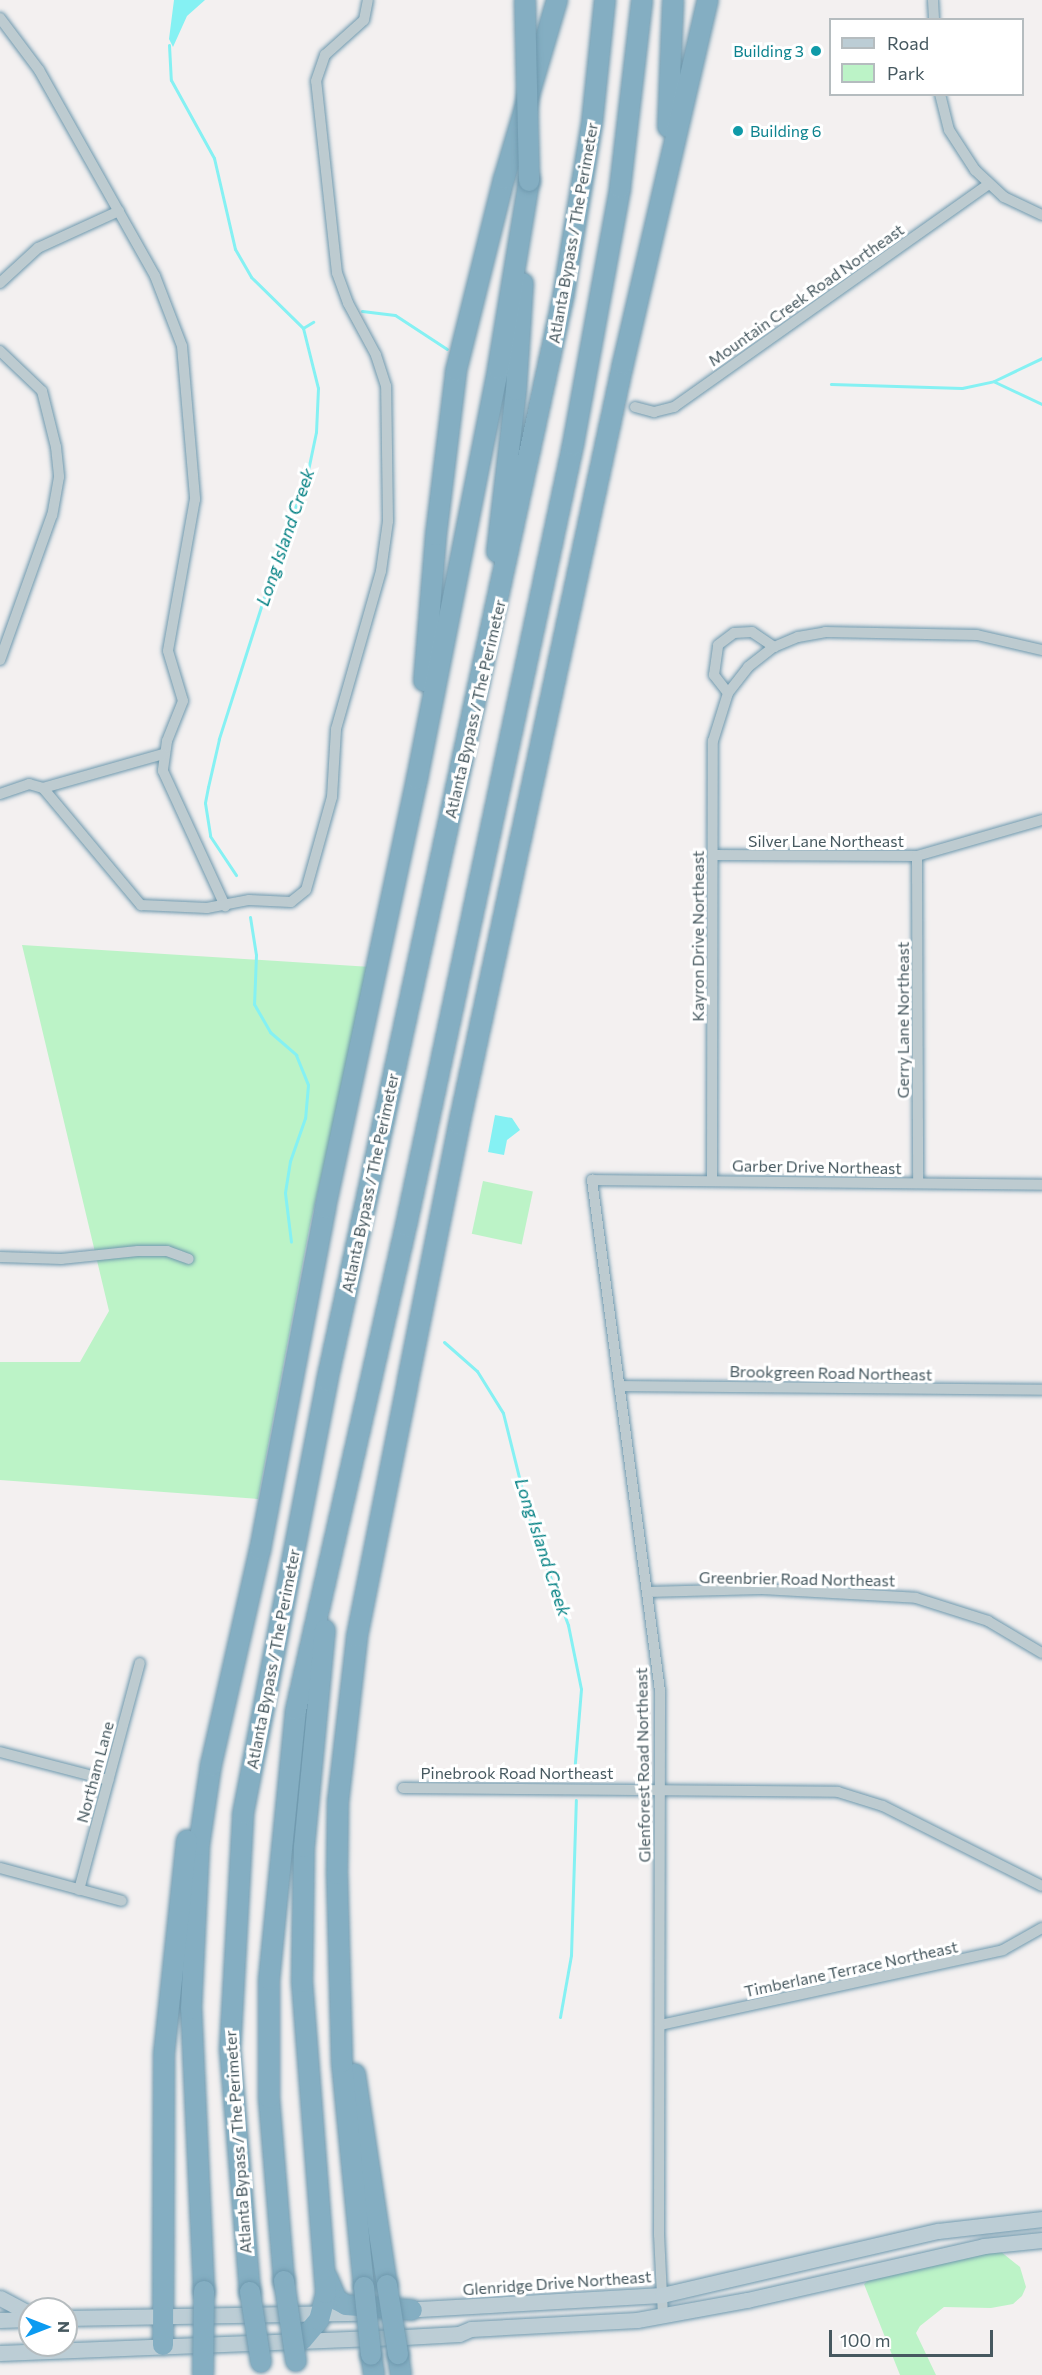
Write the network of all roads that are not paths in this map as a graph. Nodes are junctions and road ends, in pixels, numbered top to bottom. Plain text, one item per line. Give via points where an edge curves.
1 (368, 0) edge
2 (525, 0) edge
3 (557, 0) edge
4 (605, 0) edge
5 (642, 0) edge
6 (673, 0) edge
7 (708, 0) edge
8 (933, 0) edge
9 (0, 18) edge
10 (934, 18) edge
11 (941, 96) edge
12 (666, 172) junction
13 (529, 182) junction
14 (989, 184) junction
15 (119, 211) junction
16 (1042, 215) edge
17 (0, 283) edge
18 (0, 351) edge
19 (635, 407) dead end
20 (490, 641) junction
21 (774, 647) junction
22 (1042, 650) edge
23 (0, 660) edge
24 (728, 693) junction
25 (163, 754) junction
26 (417, 779) junction
27 (43, 788) junction
28 (0, 794) edge
29 (1042, 820) edge
30 (713, 855) junction
31 (917, 856) junction
32 (225, 906) junction
33 (592, 1180) joint
34 (712, 1181) junction
35 (918, 1183) junction
36 (1042, 1185) edge
37 (0, 1257) edge
38 (189, 1259) dead end
39 (619, 1386) junction
40 (1042, 1390) edge
41 (341, 1505) junction
42 (647, 1592) junction
43 (248, 1611) junction
44 (1042, 1653) edge
45 (140, 1663) dead end
46 (0, 1752) edge
47 (108, 1780) junction
48 (403, 1788) dead end
49 (661, 1789) junction
50 (0, 1868) edge
51 (1042, 1886) edge
52 (79, 1890) junction
53 (122, 1901) dead end
54 (1042, 1928) edge
55 (338, 1947) junction
56 (660, 2025) junction
57 (1042, 2219) edge
58 (1042, 2240) edge
59 (325, 2274) junction
60 (662, 2295) junction
61 (0, 2298) edge
62 (18, 2308) edge
63 (412, 2310) junction
64 (321, 2315) junction
65 (663, 2316) junction
66 (78, 2318) edge
67 (162, 2318) junction
68 (18, 2319) edge
69 (0, 2320) edge
70 (302, 2340) junction
71 (163, 2345) junction
72 (0, 2354) edge
73 (262, 2368) edge
74 (297, 2368) edge
75 (203, 2374) edge
76 (374, 2375) edge
77 (401, 2375) edge

1 - 32 street via 364,20 325,55 316,81 337,273 376,355 386,386 385,546 336,729 332,797 306,890 291,902 249,900
2 - 13 highway, bridge
3 - 26 highway via 504,179 456,371 436,535
4 - 20 highway, Atlanta Bypass / The Perimeter via 592,123 572,251
5 - 41 highway, Atlanta Bypass / The Perimeter via 620,188 573,445 406,1226
6 - 12 highway
7 - 12 highway
8 - 10 street
9 - 15 street via 39,70
11 - 14 street via 959,149
12 - 55 highway via 461,1114 357,1637 338,1802
13 - 20 highway via 520,346
13 - 26 highway via 498,369
14 - 16 street via 1020,206
14 - 19 street, Mountain Creek Road Northeast via 674,407 654,412
15 - 17 street via 38,248
15 - 25 street via 170,306 189,388 195,499 168,651 183,701
18 - 23 street via 42,391 59,477 52,515
20 - 73 highway, Atlanta Bypass / The Perimeter, bridge via 327,1381 243,1814 230,2050 250,2292
21 - 22 street, Kayron Drive Northeast via 825,632 929,633 977,635
21 - 24 street, Kayron Drive Northeast via 748,667
21 - 24 street via 752,632 734,633 718,645 714,675
24 - 30 street, Kayron Drive Northeast via 713,741
25 - 27 street
25 - 32 street via 168,786
26 - 43 highway via 327,1197
27 - 28 street via 29,784
27 - 32 street via 141,905
29 - 31 street, Silver Lane Northeast
30 - 31 street, Silver Lane Northeast
30 - 34 street, Kayron Drive Northeast
31 - 35 street, Gerry Lane Northeast
33 - 34 street, Garber Drive Northeast
33 - 39 street, Glenforest Road Northeast
34 - 35 street, Garber Drive Northeast
35 - 36 street, Garber Drive Northeast
37 - 38 street via 61,1259 167,1251
39 - 40 street, Brookgreen Road Northeast
39 - 42 street, Glenforest Road Northeast
41 - 59 highway via 316,1703 303,1906 303,2015
41 - 74 highway, Atlanta Bypass / The Perimeter, bridge via 296,1710 272,1919 269,2098 284,2281
42 - 44 street, Greenbrier Road Northeast via 762,1590 916,1598 987,1621
42 - 49 street, Glenforest Road Northeast via 660,1691
43 - 67 highway via 216,1715 180,1881 164,2054
43 - 75 highway, bridge via 211,1766 192,1930 193,2064 204,2290
45 - 47 street, Northam Lane
46 - 47 street
47 - 52 street, Northam Lane
48 - 49 street, Pinebrook Road Northeast
49 - 51 street, Pinebrook Road Northeast via 820,1790 856,1796
49 - 56 street, Glenforest Road Northeast
50 - 52 street
52 - 53 street
54 - 56 street, Timberlane Terrace Northeast via 1003,1950
55 - 76 highway, bridge via 342,2062
55 - 77 highway, bridge
56 - 60 street, Glenforest Road Northeast
57 - 60 main road, Glenridge Drive Northeast via 938,2231
58 - 65 main road via 944,2254
59 - 63 highway via 337,2300 346,2305
59 - 64 highway
60 - 63 main road, Glenridge Drive Northeast
60 - 65 street, Glenforest Road Northeast
61 - 62 main road
63 - 64 main road, Glenridge Drive Northeast
64 - 67 main road, Glenridge Drive Northeast
64 - 70 highway
65 - 70 main road via 471,2329 459,2334
66 - 67 main road, Glenridge Drive Northeast
67 - 71 highway
68 - 69 main road
70 - 71 main road
71 - 72 main road

